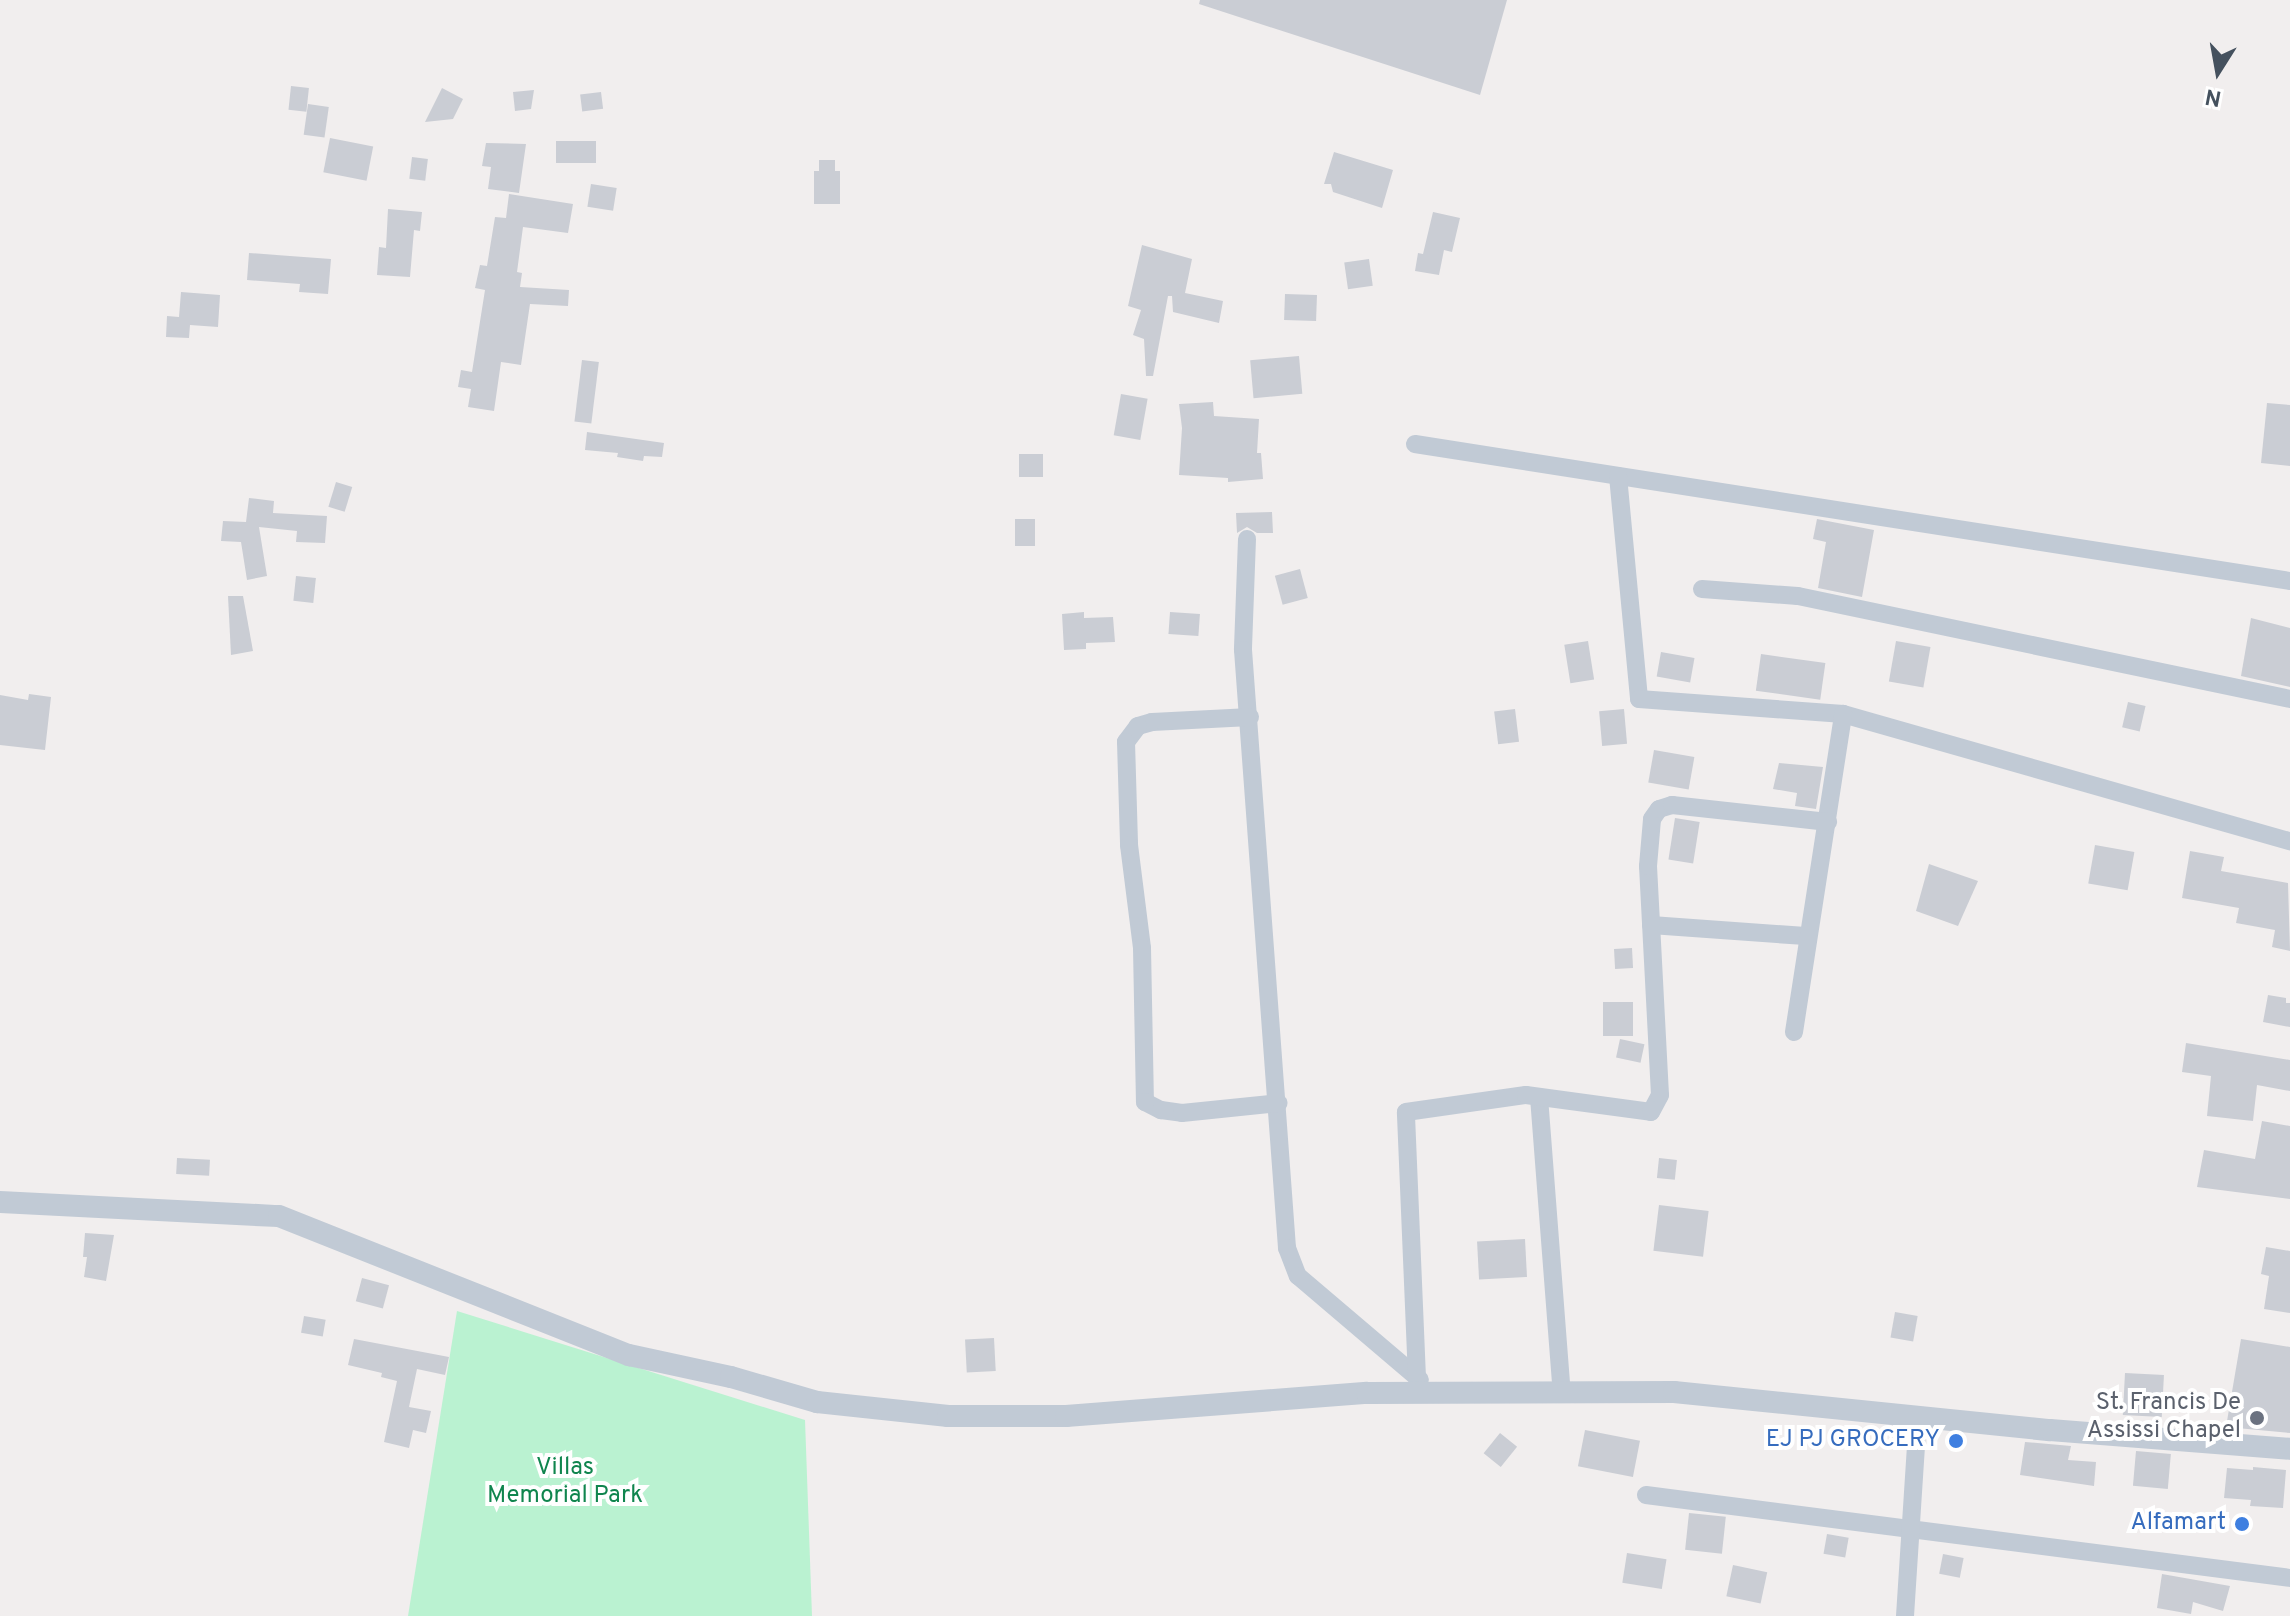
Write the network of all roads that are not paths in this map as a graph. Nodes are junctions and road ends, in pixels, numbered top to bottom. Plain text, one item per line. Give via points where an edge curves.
1 (1415, 444) dead end
2 (1618, 476) junction
3 (1247, 539) dead end
4 (2290, 581) edge
5 (1702, 589) dead end
6 (2290, 699) edge
7 (1843, 714) junction
8 (1250, 717) junction
9 (1828, 822) junction
10 (2290, 841) edge
11 (1651, 925) junction
12 (1806, 936) junction
13 (1794, 1032) dead end
14 (1539, 1097) junction
15 (1278, 1103) junction
16 (0, 1202) edge
17 (1417, 1378) junction
18 (1434, 1393) junction
19 (1562, 1393) junction
20 (1918, 1417) junction
21 (2290, 1449) edge
22 (1646, 1495) dead end
23 (1912, 1531) junction
24 (2290, 1578) edge
25 (1905, 1616) edge

1 - 2 street
2 - 4 street
2 - 7 street via 1639,699
3 - 8 street via 1243,650
5 - 6 street via 1798,596
7 - 9 street
7 - 10 street
8 - 15 street
8 - 15 street via 1152,722 1138,726 1126,742 1129,845 1142,948 1145,1102 1182,1113
9 - 11 street via 1672,805 1659,809 1650,830
9 - 12 street
11 - 12 street
11 - 14 street via 1660,1095 1656,1109 1645,1112
12 - 13 street
14 - 17 street via 1490,1098 1406,1112
14 - 19 street
15 - 17 street via 1287,1248 1298,1276
16 - 18 street via 279,1216 629,1355 817,1402 948,1416 1066,1416 1367,1393
17 - 18 street
18 - 19 street
19 - 20 street via 1674,1392
20 - 21 street
20 - 23 street
22 - 23 street
23 - 24 street
23 - 25 street

